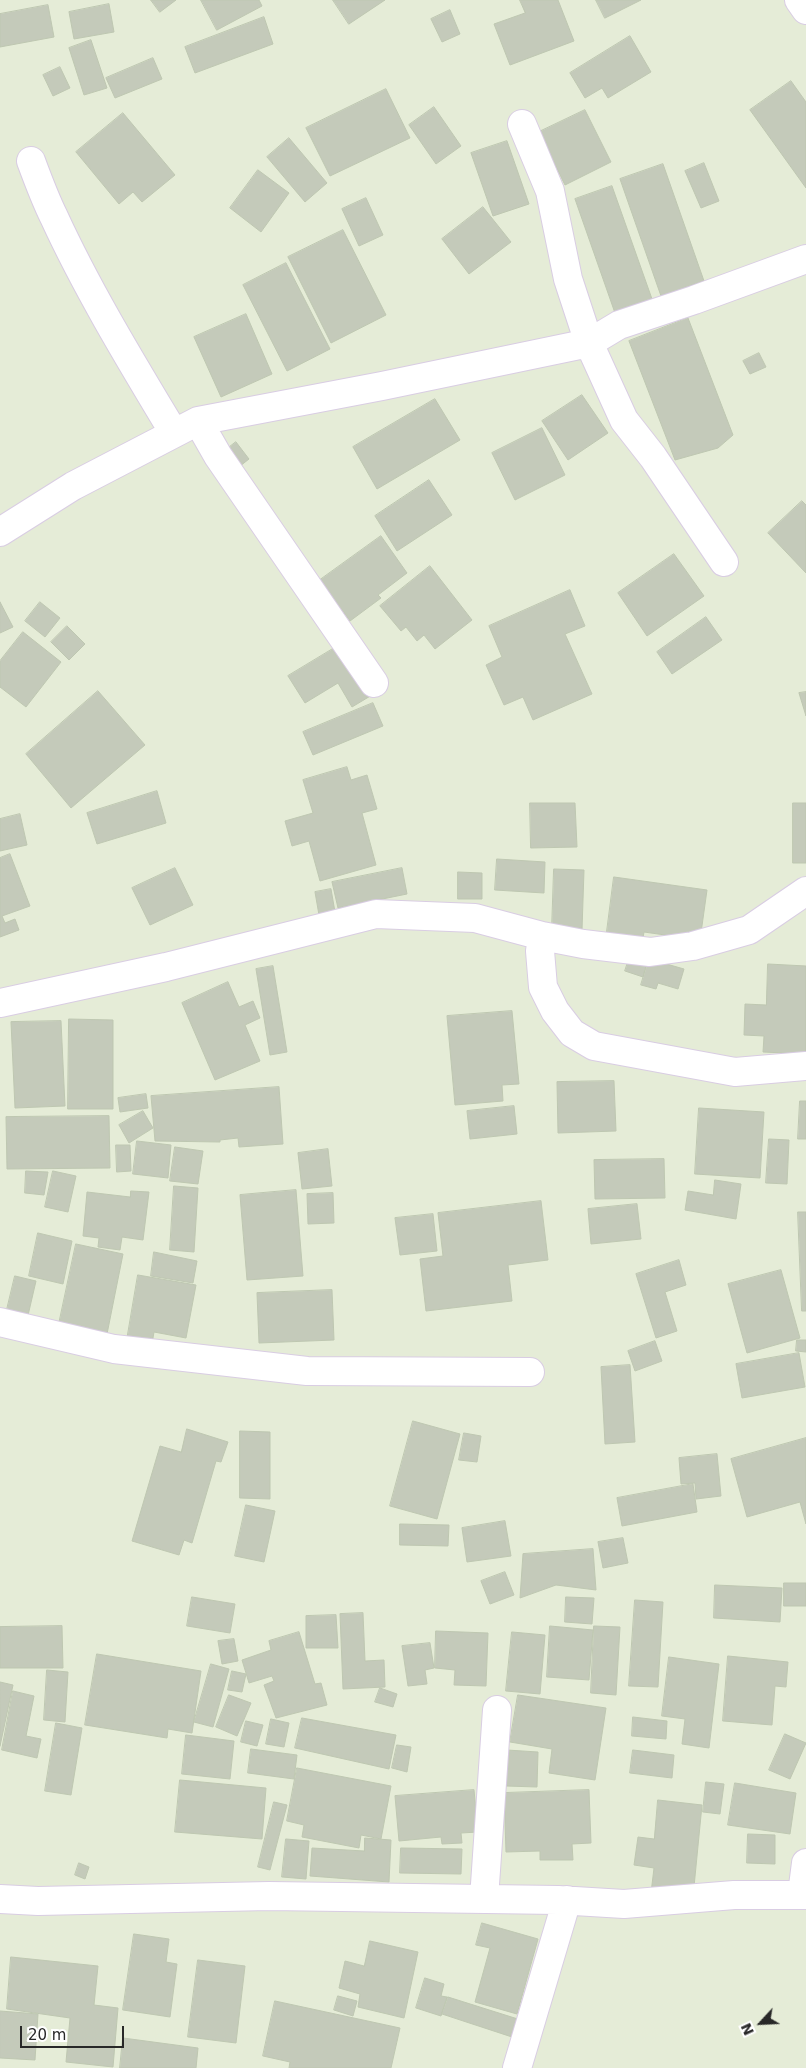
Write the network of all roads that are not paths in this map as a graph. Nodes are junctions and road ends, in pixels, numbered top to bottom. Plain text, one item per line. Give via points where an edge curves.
1 (799, 0) edge
2 (806, 10) edge
3 (522, 124) dead end
4 (31, 161) dead end
5 (806, 259) edge
6 (590, 342) junction
7 (198, 421) junction
8 (174, 433) junction
9 (0, 532) edge
10 (724, 562) dead end
11 (374, 682) dead end
12 (806, 891) edge
13 (542, 936) junction
14 (0, 1003) edge
15 (806, 1066) edge
16 (0, 1322) edge
17 (530, 1372) dead end
18 (497, 1710) dead end
19 (806, 1863) edge
20 (804, 1894) edge
21 (0, 1899) edge
22 (484, 1899) junction
23 (567, 1900) junction
24 (517, 2068) edge

1 - 2 street
3 - 6 street via 550,191 568,280
4 - 8 street via 78,266
5 - 6 street via 618,325
6 - 7 street
6 - 10 street via 624,420
7 - 8 street
7 - 11 street via 218,456
8 - 9 street via 73,486
12 - 13 street via 749,930 693,946 650,952
13 - 14 street via 475,918 376,914 166,967
13 - 15 street via 543,987 555,1011 572,1033 594,1046 735,1072
16 - 17 street via 114,1349 307,1371
18 - 22 street
19 - 20 street
20 - 23 street via 624,1904
21 - 22 street via 269,1896
22 - 23 street
23 - 24 street

